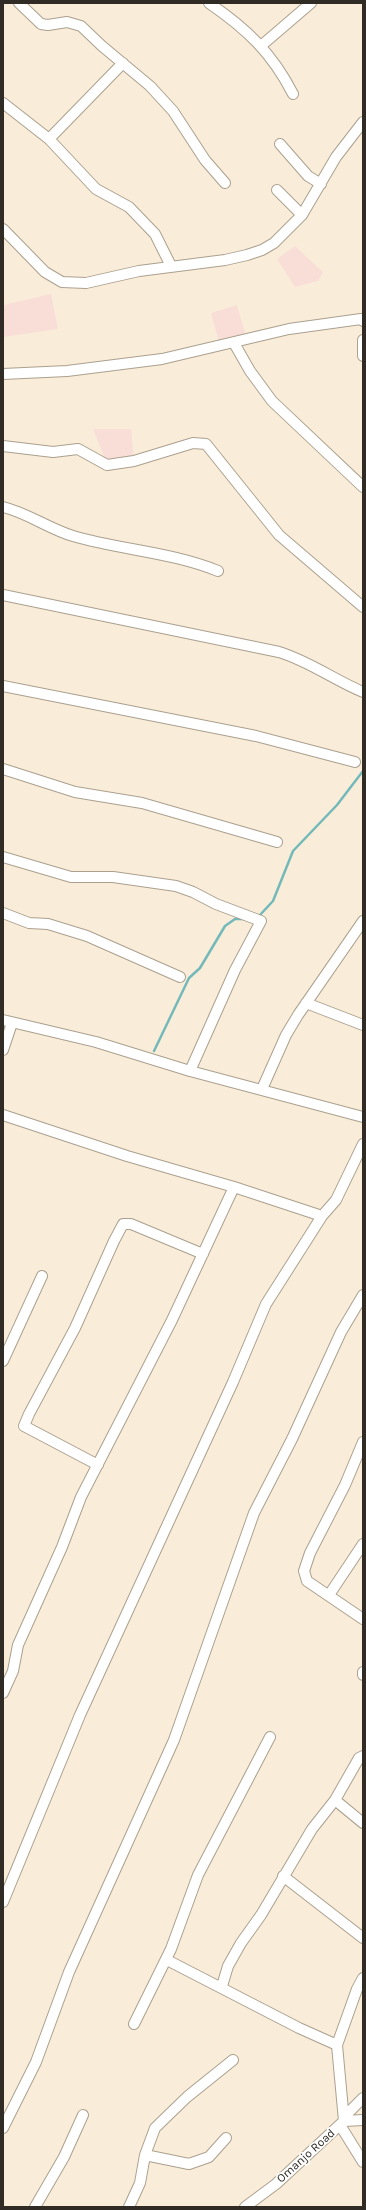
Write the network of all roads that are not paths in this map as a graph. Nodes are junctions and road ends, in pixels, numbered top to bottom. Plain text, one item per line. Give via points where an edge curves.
1 (19, 3) edge
2 (209, 3) edge
3 (311, 3) edge
4 (262, 46) junction
5 (123, 63) junction
6 (293, 94) dead end
7 (3, 103) edge
8 (363, 122) edge
9 (48, 139) junction
10 (280, 144) dead end
11 (225, 183) dead end
12 (321, 184) junction
13 (277, 190) dead end
14 (302, 215) junction
15 (3, 229) edge
16 (171, 266) junction
17 (362, 319) edge
18 (363, 340) edge
19 (234, 343) junction
20 (363, 356) edge
21 (3, 374) edge
22 (3, 446) edge
23 (363, 487) edge
24 (3, 507) edge
25 (218, 571) dead end
26 (3, 595) edge
27 (363, 607) edge
28 (3, 686) edge
29 (363, 692) edge
30 (355, 762) dead end
31 (3, 769) edge
32 (277, 842) dead end
33 (3, 857) edge
34 (3, 913) edge
35 (363, 921) edge
36 (360, 933) edge
37 (180, 977) dead end
38 (306, 1003) junction
39 (7, 1022) edge
40 (363, 1025) edge
41 (3, 1050) edge
42 (190, 1071) junction
43 (262, 1089) junction
44 (3, 1115) edge
45 (363, 1117) edge
46 (363, 1144) edge
47 (234, 1187) junction
48 (322, 1216) junction
49 (203, 1254) junction
50 (42, 1276) dead end
51 (363, 1295) edge
52 (3, 1361) edge
53 (363, 1442) edge
54 (98, 1464) junction
55 (363, 1544) edge
56 (329, 1595) junction
57 (363, 1619) edge
58 (363, 1672) edge
59 (363, 1675) edge
60 (3, 1693) edge
61 (270, 1737) dead end
62 (363, 1756) edge
63 (335, 1800) junction
64 (363, 1823) edge
65 (283, 1876) junction
66 (3, 1902) edge
67 (363, 1938) edge
68 (167, 1960) junction
69 (363, 1978) edge
70 (222, 1986) junction
71 (134, 2024) dead end
72 (337, 2045) junction
73 (233, 2060) dead end
74 (363, 2098) edge
75 (83, 2115) dead end
76 (363, 2120) edge
77 (343, 2121) junction
78 (3, 2128) edge
79 (226, 2138) dead end
80 (145, 2155) junction
81 (363, 2162) edge
82 (34, 2207) edge
83 (129, 2207) edge
84 (245, 2207) edge

1 - 5 street via 41,24 67,22 82,26
2 - 4 street
3 - 4 street
4 - 6 street via 280,70
5 - 9 street
5 - 11 street via 150,86 173,111 205,160
7 - 9 street
8 - 12 street via 336,157
9 - 16 street via 96,189 129,207 149,227 162,245
10 - 12 street via 308,176
12 - 14 street
13 - 14 street
14 - 16 street via 286,232 262,250 225,260
15 - 16 street via 45,272 62,282 86,282
17 - 19 street via 289,329
18 - 20 street
19 - 21 street via 112,367 67,372
19 - 23 street via 272,401
22 - 27 street via 54,452 78,449 107,465 134,461 193,443 206,444 278,535
24 - 25 street via 33,517 72,536 194,561
26 - 29 street via 279,652 309,663 343,684
28 - 30 street via 256,736
31 - 32 street via 75,792 142,803
33 - 42 street via 71,877 113,877 176,886 261,921 235,970
34 - 37 street via 29,923 48,924 87,936
35 - 36 street
36 - 38 street
38 - 40 street
38 - 43 street via 286,1035
39 - 41 street
39 - 42 street via 96,1042
42 - 43 street
43 - 45 street
44 - 47 street via 127,1156
46 - 48 street via 336,1200
47 - 48 street
47 - 49 street
48 - 66 street via 266,1304 233,1382 80,1715
49 - 54 street
49 - 54 street via 131,1224 123,1224 114,1241 75,1328 24,1426
50 - 52 street
51 - 78 street via 338,1338 254,1513 174,1740 69,1972 36,2062
53 - 56 street via 345,1485 306,1562 304,1571 307,1581
54 - 60 street via 34,1606
55 - 56 street
56 - 57 street
58 - 59 street
61 - 68 street via 198,1875
62 - 63 street via 348,1775
63 - 64 street
63 - 65 street via 322,1814
65 - 67 street
65 - 70 street via 228,1966
68 - 70 street
68 - 71 street
69 - 72 street, Omanjo Road
70 - 72 street via 299,2028
72 - 77 street, Omanjo Road
73 - 80 street via 162,2120 152,2135
74 - 77 street
75 - 82 street via 66,2152
76 - 77 street
77 - 81 street
77 - 84 street, Omanjo Road via 276,2184
79 - 80 street via 209,2157 189,2164
80 - 83 street via 140,2183

